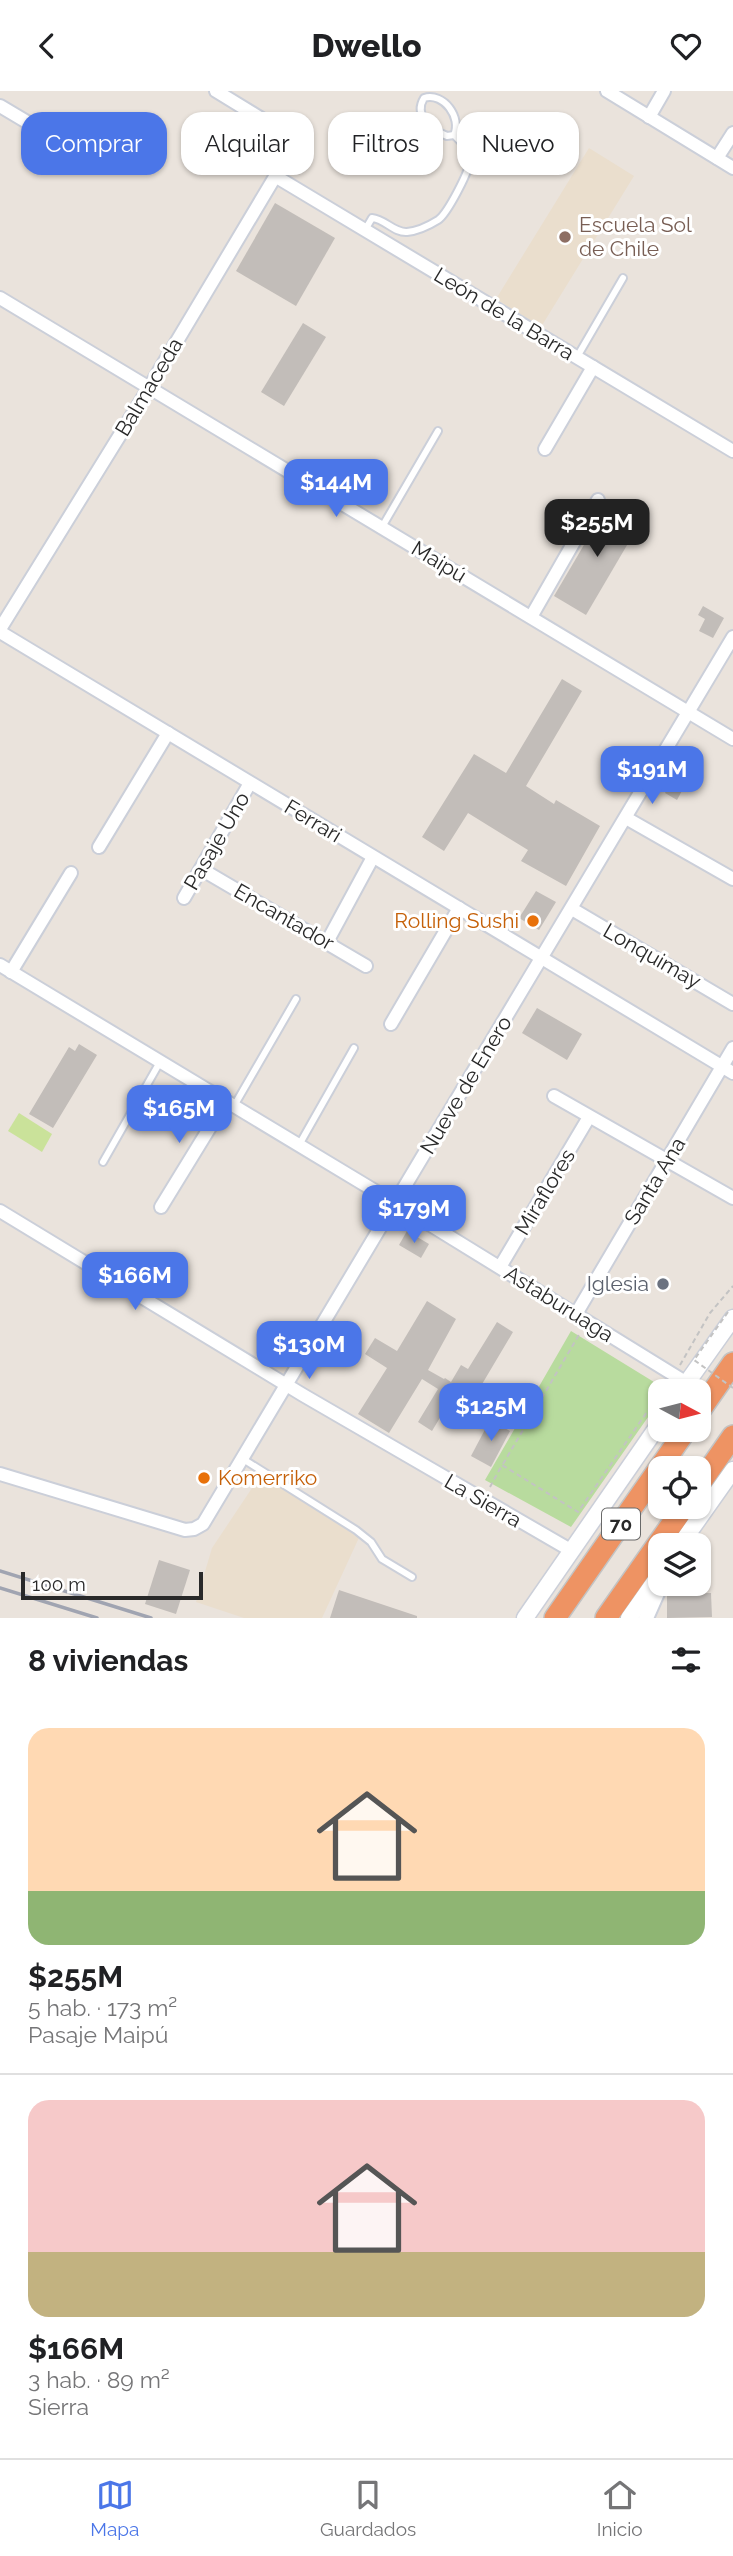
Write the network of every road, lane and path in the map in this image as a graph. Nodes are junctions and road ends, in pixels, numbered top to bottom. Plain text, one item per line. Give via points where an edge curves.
1 (216, 91) edge
2 (607, 91) edge
3 (664, 91) edge
4 (4, 108) edge
5 (649, 117) junction
6 (21, 118) edge
7 (0, 122) edge
8 (733, 133) edge
9 (454, 135) junction
10 (717, 158) junction
11 (733, 168) edge
12 (275, 176) junction
13 (365, 230) junction
14 (624, 278) dead end
15 (0, 298) edge
16 (577, 358) junction
17 (593, 367) junction
18 (149, 388) junction
19 (438, 431) dead end
20 (545, 449) dead end
21 (733, 451) edge
22 (598, 500) dead end
23 (382, 527) junction
24 (531, 617) junction
25 (0, 631) edge
26 (733, 637) edge
27 (688, 712) junction
28 (168, 733) junction
29 (733, 739) edge
30 (250, 783) junction
31 (626, 818) junction
32 (99, 847) dead end
33 (373, 857) junction
34 (201, 869) junction
35 (71, 873) dead end
36 (733, 879) edge
37 (184, 898) dead end
38 (459, 908) junction
39 (572, 909) junction
40 (327, 942) junction
41 (542, 959) junction
42 (366, 966) dead end
43 (5, 968) edge
44 (296, 999) dead end
45 (733, 1004) edge
46 (391, 1024) dead end
47 (354, 1048) dead end
48 (733, 1048) edge
49 (160, 1062) junction
50 (728, 1070) edge
51 (554, 1096) dead end
52 (230, 1103) junction
53 (589, 1117) junction
54 (299, 1145) junction
55 (667, 1160) junction
56 (103, 1162) dead end
57 (733, 1198) edge
58 (395, 1203) junction
59 (161, 1207) dead end
60 (0, 1211) edge
61 (500, 1267) junction
62 (733, 1286) edge
63 (730, 1315) edge
64 (581, 1317) junction
65 (733, 1363) edge
66 (675, 1379) edge
67 (683, 1379) edge
68 (684, 1379) edge
69 (287, 1385) junction
70 (733, 1388) edge
71 (711, 1394) edge
72 (648, 1409) edge
73 (733, 1436) edge
74 (648, 1440) edge
75 (679, 1442) edge
76 (243, 1459) junction
77 (502, 1465) junction
78 (711, 1467) edge
79 (733, 1470) edge
80 (0, 1473) edge
81 (482, 1500) junction
82 (676, 1519) edge
83 (688, 1533) edge
84 (572, 1551) junction
85 (412, 1577) dead end
86 (648, 1591) edge
87 (656, 1596) edge
88 (525, 1618) edge
89 (555, 1618) edge
90 (606, 1618) edge
91 (629, 1618) edge
92 (646, 1618) edge

1 - 12 street, Balmaceda via 285,132 291,150
2 - 5 street
3 - 5 street
4 - 6 street
4 - 7 street
5 - 10 street
8 - 10 street
9 - 9 lane via 447,137 429,126 421,115 424,98 436,99 452,111 457,124
9 - 13 lane via 467,149 470,165 439,219 407,232 372,218
10 - 11 street
12 - 13 street, León de la Barra
12 - 18 street, Balmaceda
13 - 16 street, León de la Barra
14 - 16 lane
15 - 18 street, Maipú
16 - 17 street, León de la Barra
17 - 20 street
17 - 21 street, León de la Barra
18 - 23 street, Maipú
18 - 25 street, Balmaceda
19 - 23 lane
22 - 24 street
23 - 24 street, Maipú
24 - 27 street, Maipú
25 - 28 street, Ferrari
26 - 27 street, Nueve de Enero
27 - 29 street, Maipú
27 - 31 street, Nueve de Enero
28 - 30 street, Ferrari
28 - 32 street
30 - 33 street, Ferrari
30 - 34 street, Pasaje Uno
31 - 36 street
31 - 39 street, Nueve de Enero
33 - 38 street, Ferrari
33 - 40 street
34 - 37 street, Pasaje Uno
34 - 40 street, Encantador
35 - 43 street
38 - 41 street, Ferrari
38 - 46 street
39 - 41 street, Nueve de Enero
39 - 45 street, Lonquimay
40 - 42 street, Encantador
41 - 50 street, Ferrari
41 - 58 street, Nueve de Enero
43 - 49 street, Astaburuaga
44 - 52 lane
47 - 54 lane
48 - 50 street, Santa Ana
49 - 52 street, Astaburuaga
49 - 56 lane
50 - 55 street, Santa Ana
51 - 53 street
52 - 54 street, Astaburuaga
52 - 59 street
53 - 55 street
53 - 61 street, Miraflores
54 - 58 street, Astaburuaga
55 - 57 street
55 - 64 street, Santa Ana
58 - 61 street, Astaburuaga
58 - 69 street, Nueve de Enero
60 - 69 street, La Sierra
61 - 64 street, Astaburuaga
62 - 67 path via 710,1313
63 - 68 main road
63 - 70 path, bridge via 694,1360
64 - 66 street, Astaburuaga
64 - 77 path
65 - 71 highway
69 - 76 street, Nueve de Enero
69 - 81 street, La Sierra
72 - 77 path via 578,1511
73 - 78 highway
74 - 84 main road
75 - 89 highway, 70
76 - 80 street, Nueve de Enero via 206,1519 185,1530
76 - 85 lane via 356,1531 371,1542 382,1559
77 - 81 path
79 - 83 main road
81 - 84 street, La Sierra
82 - 90 highway, 70
84 - 88 main road
86 - 91 main road
87 - 92 street

